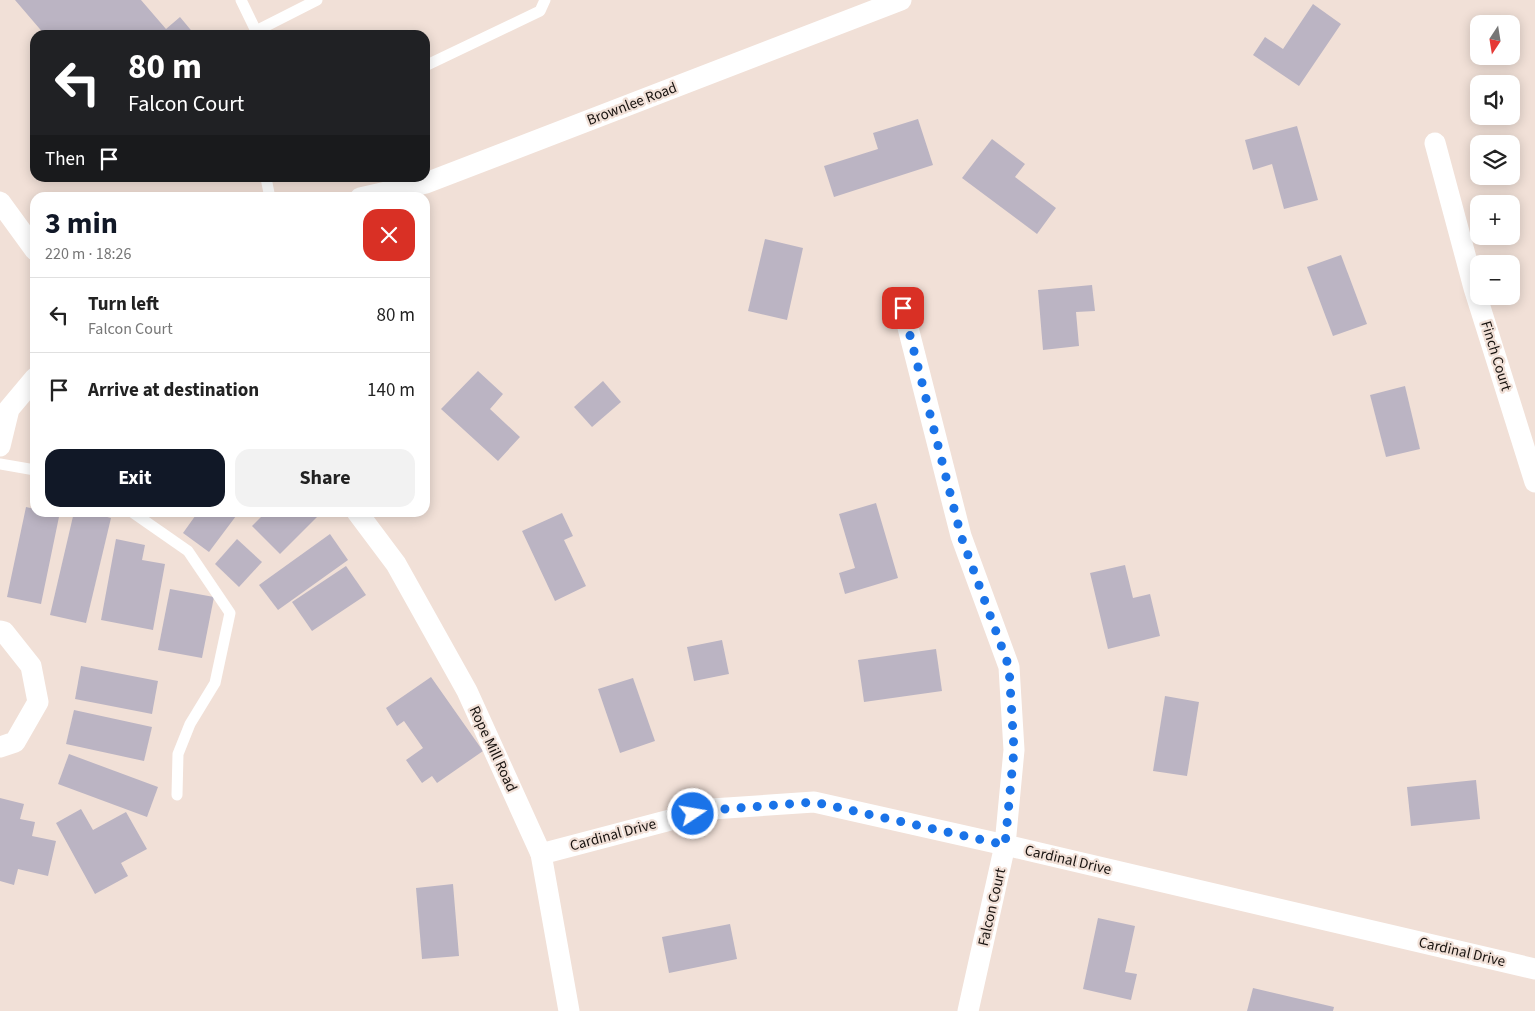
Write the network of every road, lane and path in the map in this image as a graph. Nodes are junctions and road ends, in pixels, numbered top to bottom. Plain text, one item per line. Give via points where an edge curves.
1 (241, 0) edge
2 (544, 0) edge
3 (900, 0) edge
4 (309, 2) edge
5 (256, 30) edge
6 (262, 30) edge
7 (430, 64) edge
8 (1435, 143) dead end
9 (430, 181) edge
10 (429, 182) edge
11 (386, 192) edge
12 (0, 202) edge
13 (30, 243) edge
14 (903, 308) dead end
15 (30, 384) edge
16 (0, 446) edge
17 (0, 464) edge
18 (30, 469) edge
19 (1535, 482) edge
20 (139, 517) edge
21 (360, 517) edge
22 (0, 631) edge
23 (0, 747) edge
24 (177, 795) dead end
25 (1005, 845) junction
26 (541, 854) junction
27 (1534, 964) edge
28 (569, 1011) edge
29 (968, 1011) edge

1 - 5 lane
2 - 7 lane via 540,11
3 - 9 street, Brownlee Road
4 - 6 lane
8 - 19 street, Finch Court via 1474,288
10 - 11 street, Brownlee Road
12 - 13 street
14 - 25 street, Falcon Court via 961,536 1009,667 1014,750
15 - 16 street via 9,408
17 - 18 lane
20 - 24 lane via 188,551 230,613 215,683 190,724 178,754
21 - 26 street, Rope Mill Road via 396,564 467,691
22 - 23 street via 31,666 38,702 15,742
25 - 26 street, Cardinal Drive via 814,802 712,810
25 - 27 street, Cardinal Drive
25 - 29 street, Falcon Court
26 - 28 street, Rope Mill Road

